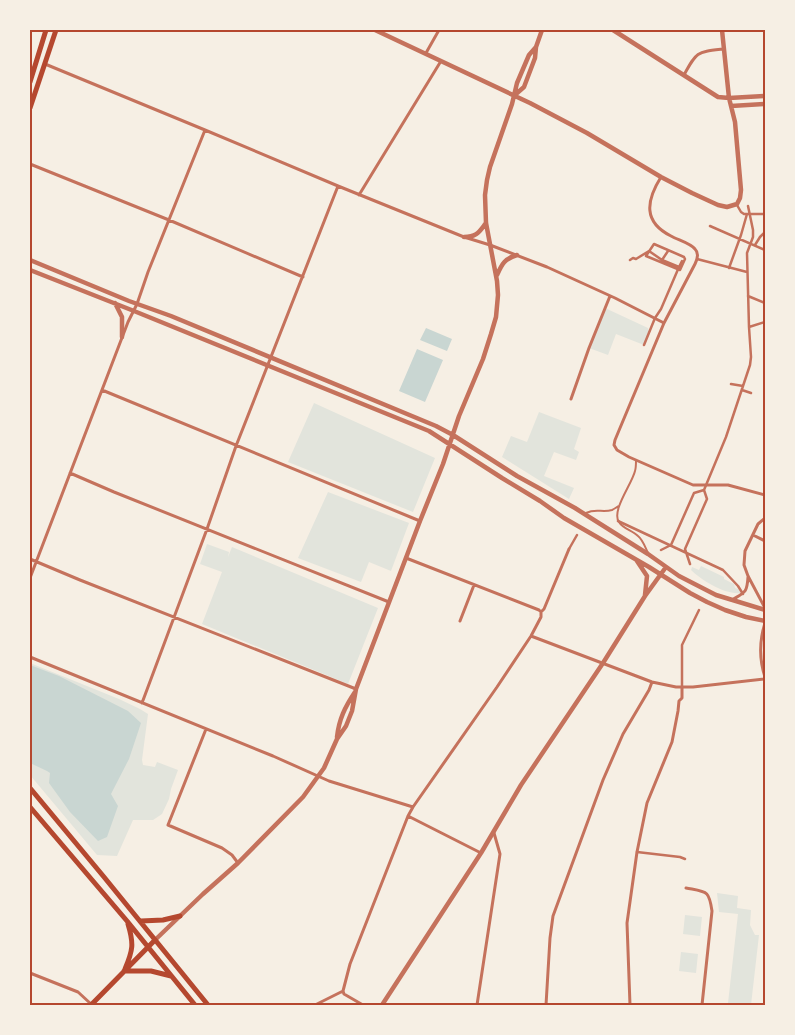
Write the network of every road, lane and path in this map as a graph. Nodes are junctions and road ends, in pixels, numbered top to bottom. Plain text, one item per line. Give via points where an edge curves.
1 (46, 30) edge
2 (56, 30) edge
3 (375, 30) edge
4 (439, 30) edge
5 (542, 30) edge
6 (613, 30) edge
7 (722, 30) edge
8 (724, 49) junction
9 (426, 53) junction
10 (30, 58) edge
11 (441, 60) junction
12 (37, 61) junction
13 (46, 64) junction
14 (684, 74) junction
15 (30, 82) edge
16 (515, 95) junction
17 (765, 96) edge
18 (729, 98) junction
19 (765, 104) edge
20 (730, 106) junction
21 (30, 108) edge
22 (205, 130) junction
23 (30, 164) edge
24 (661, 177) junction
25 (338, 186) junction
26 (359, 195) junction
27 (736, 204) junction
28 (748, 206) dead end
29 (748, 214) junction
30 (765, 214) edge
31 (169, 220) junction
32 (486, 223) junction
33 (710, 226) dead end
34 (765, 232) edge
35 (464, 237) junction
36 (740, 238) junction
37 (750, 243) junction
38 (490, 245) junction
39 (755, 245) junction
40 (765, 250) edge
41 (649, 251) junction
42 (668, 251) junction
43 (517, 255) junction
44 (697, 259) junction
45 (30, 260) edge
46 (630, 260) dead end
47 (662, 260) junction
48 (679, 268) junction
49 (728, 268) junction
50 (30, 270) edge
51 (747, 272) junction
52 (303, 277) junction
53 (496, 277) junction
54 (610, 296) junction
55 (748, 296) junction
56 (115, 303) junction
57 (765, 303) edge
58 (137, 304) junction
59 (134, 310) junction
60 (655, 318) junction
61 (765, 322) edge
62 (664, 323) junction
63 (749, 327) junction
64 (122, 337) junction
65 (644, 345) dead end
66 (270, 358) junction
67 (267, 365) junction
68 (731, 384) dead end
69 (743, 388) junction
70 (102, 390) junction
71 (751, 393) dead end
72 (571, 398) dead end
73 (453, 435) junction
74 (450, 445) junction
75 (236, 446) junction
76 (636, 460) junction
77 (70, 473) junction
78 (706, 485) junction
79 (704, 490) junction
80 (765, 494) edge
81 (619, 506) junction
82 (584, 514) junction
83 (765, 518) edge
84 (420, 521) junction
85 (618, 521) junction
86 (207, 530) junction
87 (576, 535) dead end
88 (753, 535) junction
89 (765, 541) edge
90 (671, 545) junction
91 (569, 549) joint
92 (661, 550) dead end
93 (687, 553) junction
94 (648, 554) junction
95 (406, 558) junction
96 (634, 558) junction
97 (30, 559) edge
98 (36, 561) junction
99 (690, 564) dead end
100 (666, 567) junction
101 (662, 575) junction
102 (748, 576) junction
103 (30, 578) edge
104 (474, 585) junction
105 (743, 594) junction
106 (645, 596) junction
107 (732, 600) junction
108 (389, 602) junction
109 (765, 609) edge
110 (699, 610) dead end
111 (541, 612) junction
112 (174, 617) junction
113 (460, 621) dead end
114 (765, 622) edge
115 (531, 636) junction
116 (30, 657) edge
117 (602, 663) junction
118 (765, 678) edge
119 (652, 682) junction
120 (682, 687) junction
121 (356, 689) junction
122 (142, 703) junction
123 (206, 729) junction
124 (337, 739) junction
125 (318, 776) junction
126 (30, 788) edge
127 (30, 807) edge
128 (413, 807) junction
129 (408, 816) junction
130 (494, 833) junction
131 (637, 852) junction
132 (481, 853) junction
133 (685, 859) dead end
134 (238, 863) junction
135 (686, 888) dead end
136 (180, 916) junction
137 (127, 921) junction
138 (141, 921) junction
139 (155, 940) junction
140 (148, 947) junction
141 (124, 972) junction
142 (30, 973) edge
143 (172, 976) junction
144 (343, 991) junction
145 (91, 1005) edge
146 (195, 1005) edge
147 (208, 1005) edge
148 (315, 1005) edge
149 (363, 1005) edge
150 (382, 1005) edge
151 (477, 1005) edge
152 (546, 1005) edge
153 (630, 1005) edge
154 (703, 1005) edge

1 - 12 main road
2 - 13 main road
3 - 9 street
4 - 9 street
5 - 16 street via 517,83
6 - 14 street
7 - 8 street
8 - 14 street via 699,52
8 - 18 street
9 - 11 street
10 - 12 street
11 - 16 street
11 - 26 street
12 - 15 main road
13 - 21 main road
13 - 22 street
14 - 18 street via 718,96
16 - 24 street
16 - 32 street via 490,167 485,195
17 - 18 street
18 - 20 street
19 - 20 street
20 - 27 street via 735,122 741,190
22 - 25 street
22 - 31 street
23 - 31 street
24 - 27 street via 718,205
24 - 44 street via 652,196 650,216 660,229 696,250
25 - 26 street
25 - 52 street
26 - 35 street
27 - 29 street via 741,212
28 - 29 street
29 - 30 street
29 - 36 street
29 - 37 street via 753,230
31 - 52 street
31 - 58 street
32 - 35 street via 476,235
32 - 38 street
33 - 36 street
34 - 39 street
35 - 38 street
36 - 37 street
36 - 49 street
37 - 39 street
37 - 51 street
38 - 43 street
38 - 53 street
39 - 40 street
41 - 42 street via 654,244
41 - 46 street
41 - 47 street
41 - 48 street via 646,256
42 - 47 street
42 - 48 street via 684,257
43 - 53 street via 506,260
43 - 54 street
44 - 49 street
44 - 62 street
45 - 58 street
47 - 48 street
48 - 60 street
49 - 51 street
50 - 56 street
51 - 55 street
52 - 66 street
53 - 73 street via 497,304 492,334
54 - 60 street
54 - 72 street
55 - 57 street
55 - 63 street
56 - 59 street
56 - 64 street via 122,317
58 - 59 street
58 - 66 street
59 - 64 street
59 - 67 street
60 - 62 street
60 - 65 street
61 - 63 street
62 - 76 street via 615,440 617,450
63 - 69 street via 751,357
64 - 70 street
66 - 67 street
66 - 73 street
67 - 74 street via 430,431
67 - 75 street
68 - 69 street
69 - 71 street
69 - 78 street
70 - 75 street
70 - 77 street
73 - 74 street
73 - 82 street
74 - 84 street
74 - 96 street via 564,518
75 - 84 street
75 - 86 street
76 - 78 street via 693,485
76 - 81 lane via 635,471
77 - 86 street
77 - 98 street
78 - 79 street
78 - 80 street via 728,485
79 - 90 street via 694,493
79 - 93 street via 707,499 685,549
81 - 82 lane
81 - 85 lane
82 - 94 street
83 - 88 street
84 - 95 street
85 - 90 street
85 - 94 lane via 638,535
86 - 108 street
86 - 112 street
87 - 91 street
88 - 89 street
88 - 102 street via 745,551 744,565
90 - 92 street
90 - 93 street
91 - 111 street
93 - 99 street
93 - 105 street via 723,570
94 - 100 street
95 - 104 street
95 - 108 street
96 - 101 street
96 - 106 street via 647,576
97 - 98 street
98 - 103 street
98 - 112 street
100 - 101 street
100 - 107 street via 699,587
101 - 106 street
101 - 114 street via 707,602
102 - 105 street
102 - 109 street
104 - 111 street
104 - 113 street
105 - 107 street
106 - 117 street
107 - 109 street
108 - 121 street
110 - 120 street via 682,645
111 - 115 street
112 - 121 street
112 - 122 street
114 - 118 street via 760,650
115 - 117 street
115 - 128 street
116 - 122 street
117 - 119 street
117 - 130 street via 521,785
118 - 120 street
119 - 120 street
119 - 152 street via 623,734 603,780 553,916
120 - 131 street via 672,742 647,803
121 - 124 street via 345,708
121 - 124 street via 352,711
122 - 123 street
123 - 125 street
123 - 134 street via 168,825 222,848
124 - 125 street
125 - 128 street
125 - 134 street via 303,797
126 - 138 main road
127 - 137 main road
128 - 129 street
129 - 132 street
129 - 144 street via 350,964
130 - 132 street
130 - 151 street via 500,854
131 - 133 street
131 - 153 street via 627,923
132 - 150 street
134 - 136 street
135 - 154 street via 708,894 712,911
136 - 138 main road
136 - 139 street
137 - 140 main road
137 - 141 main road via 133,945
138 - 139 main road
139 - 140 main road
139 - 147 main road
140 - 141 main road
140 - 143 main road
141 - 143 main road via 151,971
141 - 145 main road
142 - 145 street via 78,992
143 - 146 main road
144 - 148 street
144 - 149 street

